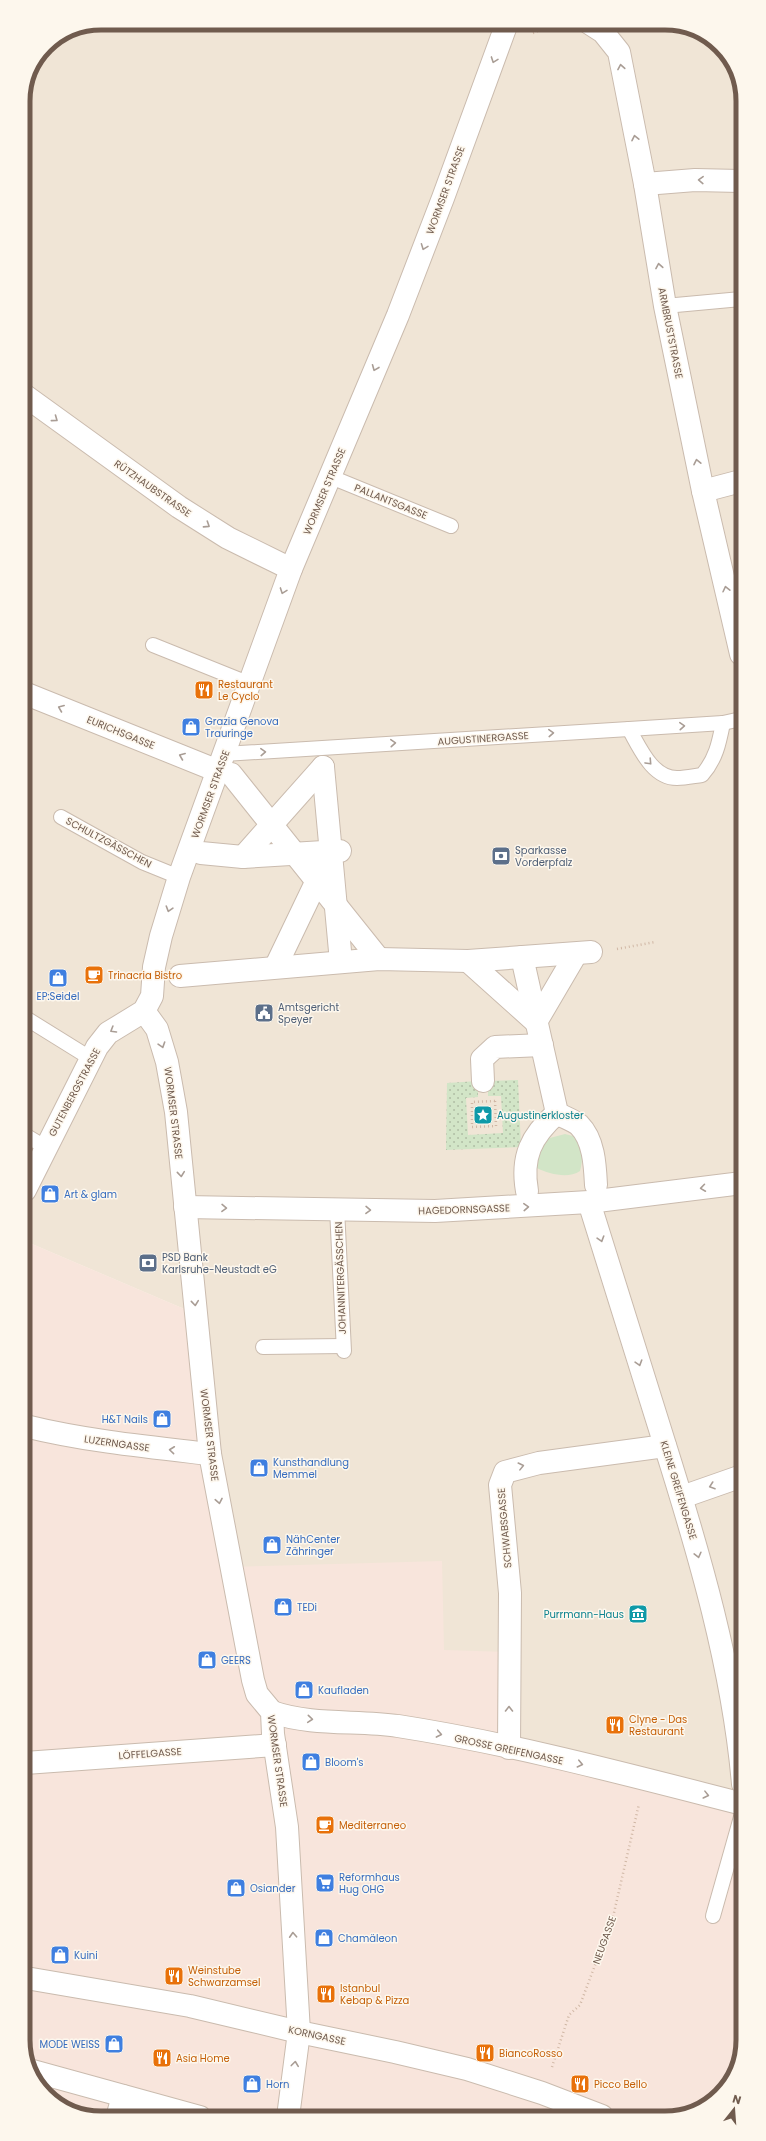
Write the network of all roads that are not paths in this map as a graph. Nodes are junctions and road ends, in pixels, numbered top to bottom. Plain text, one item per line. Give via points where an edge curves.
1 (498, 30) edge
2 (602, 30) edge
3 (736, 181) edge
4 (645, 184) junction
5 (736, 299) edge
6 (665, 306) junction
7 (30, 399) edge
8 (331, 476) junction
9 (736, 482) edge
10 (703, 491) junction
11 (451, 526) dead end
12 (291, 569) junction
13 (736, 633) edge
14 (153, 645) dead end
15 (250, 684) junction
16 (30, 695) edge
17 (736, 720) edge
18 (723, 723) junction
19 (629, 729) junction
20 (225, 766) junction
21 (61, 817) dead end
22 (272, 824) junction
23 (335, 851) junction
24 (201, 853) dead end
25 (295, 854) junction
26 (243, 857) junction
27 (179, 877) junction
28 (317, 880) junction
29 (336, 904) junction
30 (522, 957) junction
31 (380, 959) junction
32 (468, 960) junction
33 (341, 962) junction
34 (276, 966) junction
35 (180, 976) dead end
36 (144, 1011) junction
37 (30, 1021) edge
38 (536, 1022) junction
39 (542, 1045) junction
40 (90, 1058) junction
41 (482, 1081) dead end
42 (557, 1113) junction
43 (30, 1138) edge
44 (46, 1147) junction
45 (30, 1180) edge
46 (736, 1183) edge
47 (527, 1191) dead end
48 (593, 1194) junction
49 (185, 1207) junction
50 (337, 1209) junction
51 (263, 1347) dead end
52 (30, 1427) edge
53 (665, 1446) junction
54 (210, 1454) junction
55 (736, 1478) edge
56 (682, 1497) junction
57 (272, 1712) junction
58 (736, 1726) edge
59 (275, 1744) junction
60 (509, 1748) junction
61 (30, 1763) edge
62 (736, 1802) edge
63 (736, 1834) edge
64 (712, 1916) dead end
65 (30, 1979) edge
66 (299, 2032) junction
67 (37, 2072) edge
68 (123, 2096) junction
69 (119, 2111) edge
70 (178, 2111) edge
71 (289, 2111) edge
72 (592, 2111) edge

1 -> 8 street, WORMSER STRASSE via 412,278
4 -> 2 street, ARMBRUSTSTRASSE via 619,52
3 -> 4 street via 695,180
6 -> 4 street, ARMBRUSTSTRASSE
5 - 6 lane
10 -> 6 street, ARMBRUSTSTRASSE
7 -> 12 street, RÜTZHAUBSTRASSE via 179,507 228,538
8 - 11 lane, PALLANTSGASSE
8 - 12 street, WORMSER STRASSE
9 - 10 street
13 -> 10 street, ARMBRUSTSTRASSE
12 -> 15 street, WORMSER STRASSE
14 - 15 lane
15 - 20 street, WORMSER STRASSE
20 -> 16 street, EURICHSGASSE
17 - 18 lane, AUGUSTINERGASSE
19 -> 18 lane, AUGUSTINERGASSE
19 -> 18 lane via 648,762 665,775 676,778 702,775 706,771 718,750
20 -> 19 lane, AUGUSTINERGASSE
20 - 22 street
20 - 27 street, WORMSER STRASSE
21 - 27 lane, SCHULTZGÄSSCHEN via 142,862
22 - 23 street via 323,767
22 - 25 street
22 - 26 street
23 - 25 street
23 - 28 street
23 - 29 street
24 - 26 street
25 - 26 street
25 - 28 street
27 -> 36 street, WORMSER STRASSE via 161,936 154,967 152,996
28 - 29 street
28 - 34 street
29 - 31 street
29 - 33 street
30 - 32 street
30 - 38 street
30 - 38 street via 583,953
31 - 32 street
31 - 33 street
32 - 38 street
33 - 34 street
34 - 35 street
36 -> 40 street, GUTENBERGSTRASSE via 108,1033
36 -> 49 street, WORMSER STRASSE via 157,1029 167,1062 176,1112
37 - 40 lane
38 - 39 street
39 - 41 street via 495,1047 482,1059
39 - 42 street
40 - 44 street, GUTENBERGSTRASSE
42 - 47 street via 541,1127 530,1145 525,1166
42 - 48 street, KLEINE GREIFENGASSE via 578,1125 588,1138 595,1164
43 - 44 lane
44 - 45 street, GUTENBERGSTRASSE
46 -> 48 street, HAGEDORNSGASSE
50 -> 48 street, HAGEDORNSGASSE via 435,1211
48 -> 53 street, KLEINE GREIFENGASSE
49 -> 50 street, HAGEDORNSGASSE
49 -> 54 street, WORMSER STRASSE
50 - 51 lane, JOHANNITERGÄSSCHEN via 343,1349
54 -> 52 street, LUZERNGASSE via 108,1443
53 - 56 street, KLEINE GREIFENGASSE
60 -> 53 street, SCHWABSGASSE via 510,1594 500,1485 505,1472 520,1466
54 -> 57 street, WORMSER STRASSE via 257,1694
55 -> 56 street
56 -> 58 street, KLEINE GREIFENGASSE via 698,1554
57 - 59 street, WORMSER STRASSE
57 -> 60 street, GROSSE GREIFENGASSE via 299,1719 397,1726
59 - 61 street, LÖFFELGASSE
66 -> 59 street, WORMSER STRASSE via 287,1827
60 -> 62 street, GROSSE GREIFENGASSE
63 - 64 lane
65 - 66 street, KORNGASSE via 190,2006
71 -> 66 street, WORMSER STRASSE
66 - 72 street, KORNGASSE via 545,2086
67 - 68 street
68 - 69 street
68 - 70 street

